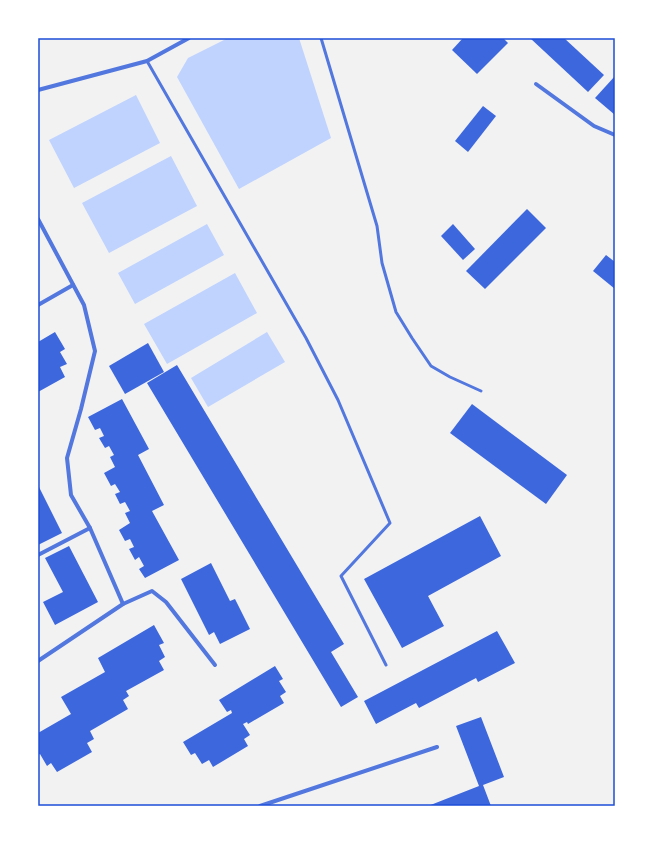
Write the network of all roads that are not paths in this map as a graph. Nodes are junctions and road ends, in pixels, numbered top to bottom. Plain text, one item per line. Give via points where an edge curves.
1 (188, 38) edge
2 (320, 38) edge
3 (147, 61) junction
4 (536, 84) dead end
5 (38, 90) edge
6 (615, 135) edge
7 (38, 219) edge
8 (73, 285) junction
9 (38, 305) edge
10 (481, 391) dead end
11 (90, 528) junction
12 (38, 554) edge
13 (123, 604) junction
14 (38, 662) edge
15 (215, 665) dead end
16 (386, 665) dead end
17 (437, 747) dead end
18 (260, 806) edge

1 - 3 street
2 - 10 lane via 377,226 382,263 396,312 431,366
3 - 5 street
3 - 16 lane via 306,338 338,400 390,523 341,576
4 - 6 street via 594,126
7 - 8 street
8 - 9 street
8 - 11 street via 84,305 95,351 67,458 71,495
11 - 12 street
11 - 13 street
13 - 14 street
13 - 15 street via 152,591 166,602
17 - 18 street

